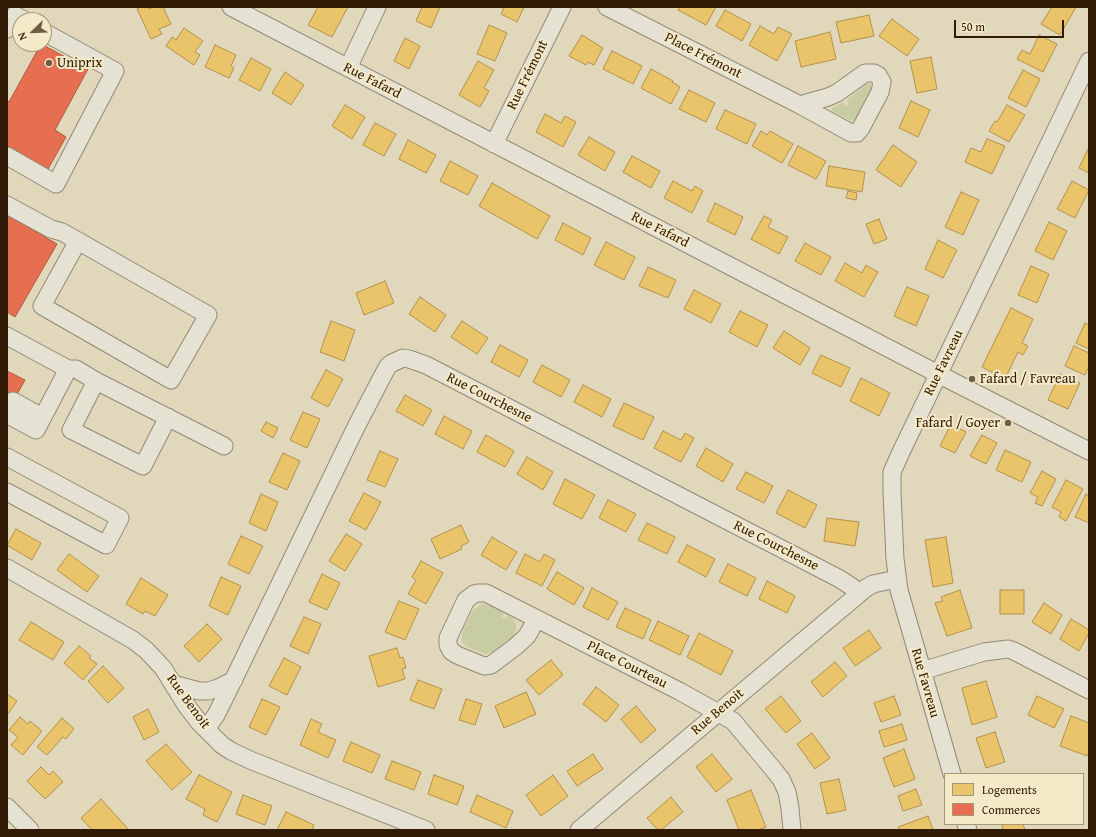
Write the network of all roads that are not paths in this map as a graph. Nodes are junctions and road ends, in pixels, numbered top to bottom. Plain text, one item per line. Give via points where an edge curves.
1 (231, 7) edge
2 (377, 7) edge
3 (562, 7) edge
4 (607, 7) edge
5 (12, 20) edge
6 (7, 29) edge
7 (52, 36) edge
8 (1089, 61) edge
9 (348, 68) junction
10 (800, 106) junction
11 (494, 144) junction
12 (7, 156) edge
13 (7, 205) edge
14 (78, 241) junction
15 (7, 336) edge
16 (68, 369) junction
17 (938, 374) junction
18 (96, 381) junction
19 (11, 408) dead end
20 (168, 417) junction
21 (1087, 444) edge
22 (224, 446) dead end
23 (7, 457) edge
24 (7, 492) edge
25 (7, 568) edge
26 (897, 579) junction
27 (859, 594) junction
28 (536, 620) junction
29 (922, 671) junction
30 (234, 680) junction
31 (173, 684) junction
32 (1089, 690) edge
33 (717, 712) junction
34 (206, 729) junction
35 (952, 773) edge
36 (7, 807) edge
37 (30, 830) edge
38 (426, 830) edge
39 (578, 830) edge
40 (792, 830) edge

1 - 9 street, Rue Fafard
2 - 9 street
3 - 11 street, Rue Frémont
4 - 10 street, Place Frémont
5 - 6 street
7 - 12 street via 115,71 56,184
8 - 17 street, Rue Favreau
9 - 11 street, Rue Fafard
10 - 10 street, Place Frémont via 848,132 857,133 880,92 882,82 878,75 865,73 837,93
11 - 17 street, Rue Fafard
13 - 14 street
14 - 14 street via 42,306 172,380 208,315
15 - 16 street
16 - 18 street via 76,369
16 - 19 street via 36,430
17 - 21 street, Rue Fafard
17 - 26 street, Rue Favreau via 892,472
18 - 20 street
18 - 20 street via 70,430 143,466
20 - 22 street
23 - 24 street via 120,518 106,546
25 - 31 street, Rue Benoit via 140,645 153,656
26 - 27 street via 869,586
26 - 29 street, Rue Favreau
27 - 30 street, Rue Courchesne via 840,579 426,365 403,358 392,362 382,377
27 - 33 street, Rue Benoit
28 - 28 street, Place Courteau via 491,595 478,593 466,600 448,638 448,645 457,655 484,666 491,665 527,636
28 - 33 street, Place Courteau
29 - 32 street via 984,652 1008,649
29 - 35 street, Rue Favreau
30 - 31 street via 208,691
30 - 34 street, Rue Courchesne via 216,716
31 - 34 street, Rue Benoit
33 - 39 street, Rue Benoit
33 - 40 street, Place Courteau via 733,721 781,779 789,801
34 - 38 street, Rue Benoit via 222,745 239,755
36 - 37 street

